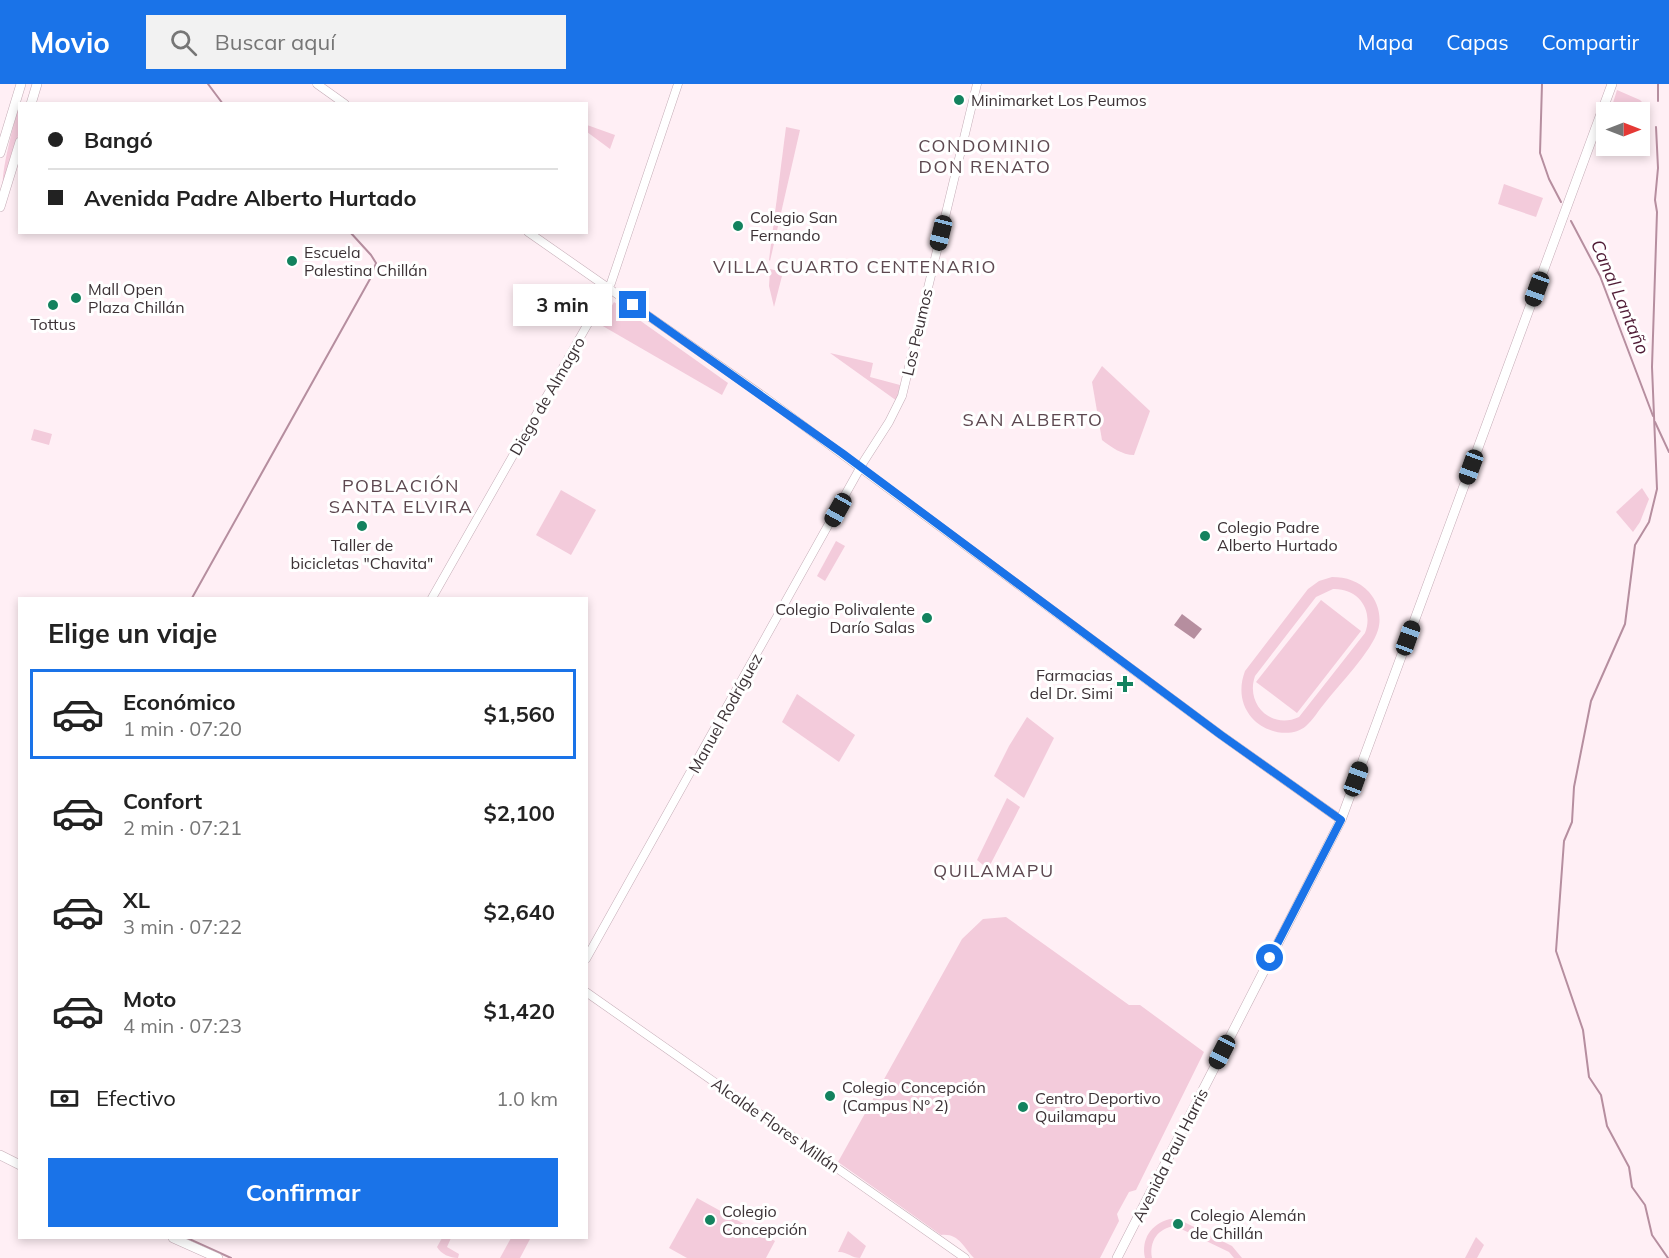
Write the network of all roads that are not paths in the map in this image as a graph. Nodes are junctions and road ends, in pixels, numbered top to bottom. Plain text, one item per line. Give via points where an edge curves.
1 (21, 84) edge
2 (37, 84) edge
3 (317, 84) edge
4 (678, 84) edge
5 (976, 84) edge
6 (1612, 84) edge
7 (32, 102) edge
8 (342, 102) edge
9 (18, 148) edge
10 (0, 153) edge
11 (0, 202) edge
12 (531, 234) edge
13 (608, 288) junction
14 (861, 467) junction
15 (433, 597) edge
16 (1341, 820) junction
17 (588, 955) edge
18 (588, 993) edge
19 (0, 1155) edge
20 (18, 1164) edge
21 (175, 1239) edge
22 (218, 1258) edge
23 (965, 1258) edge
24 (1117, 1258) edge

1 - 10 main road
2 - 7 main road
3 - 8 street
4 - 13 street, Diego de Almagro
5 - 14 street, Los Peumos via 902,396
6 - 16 main road, Avenida Paul Harris
9 - 11 main road
12 - 13 street
13 - 14 street
13 - 15 street, Diego de Almagro
14 - 16 street
14 - 17 street, Manuel Rodríguez
16 - 24 main road, Avenida Paul Harris
18 - 23 street, Alcalde Flores Millán
19 - 20 main road
21 - 22 main road

